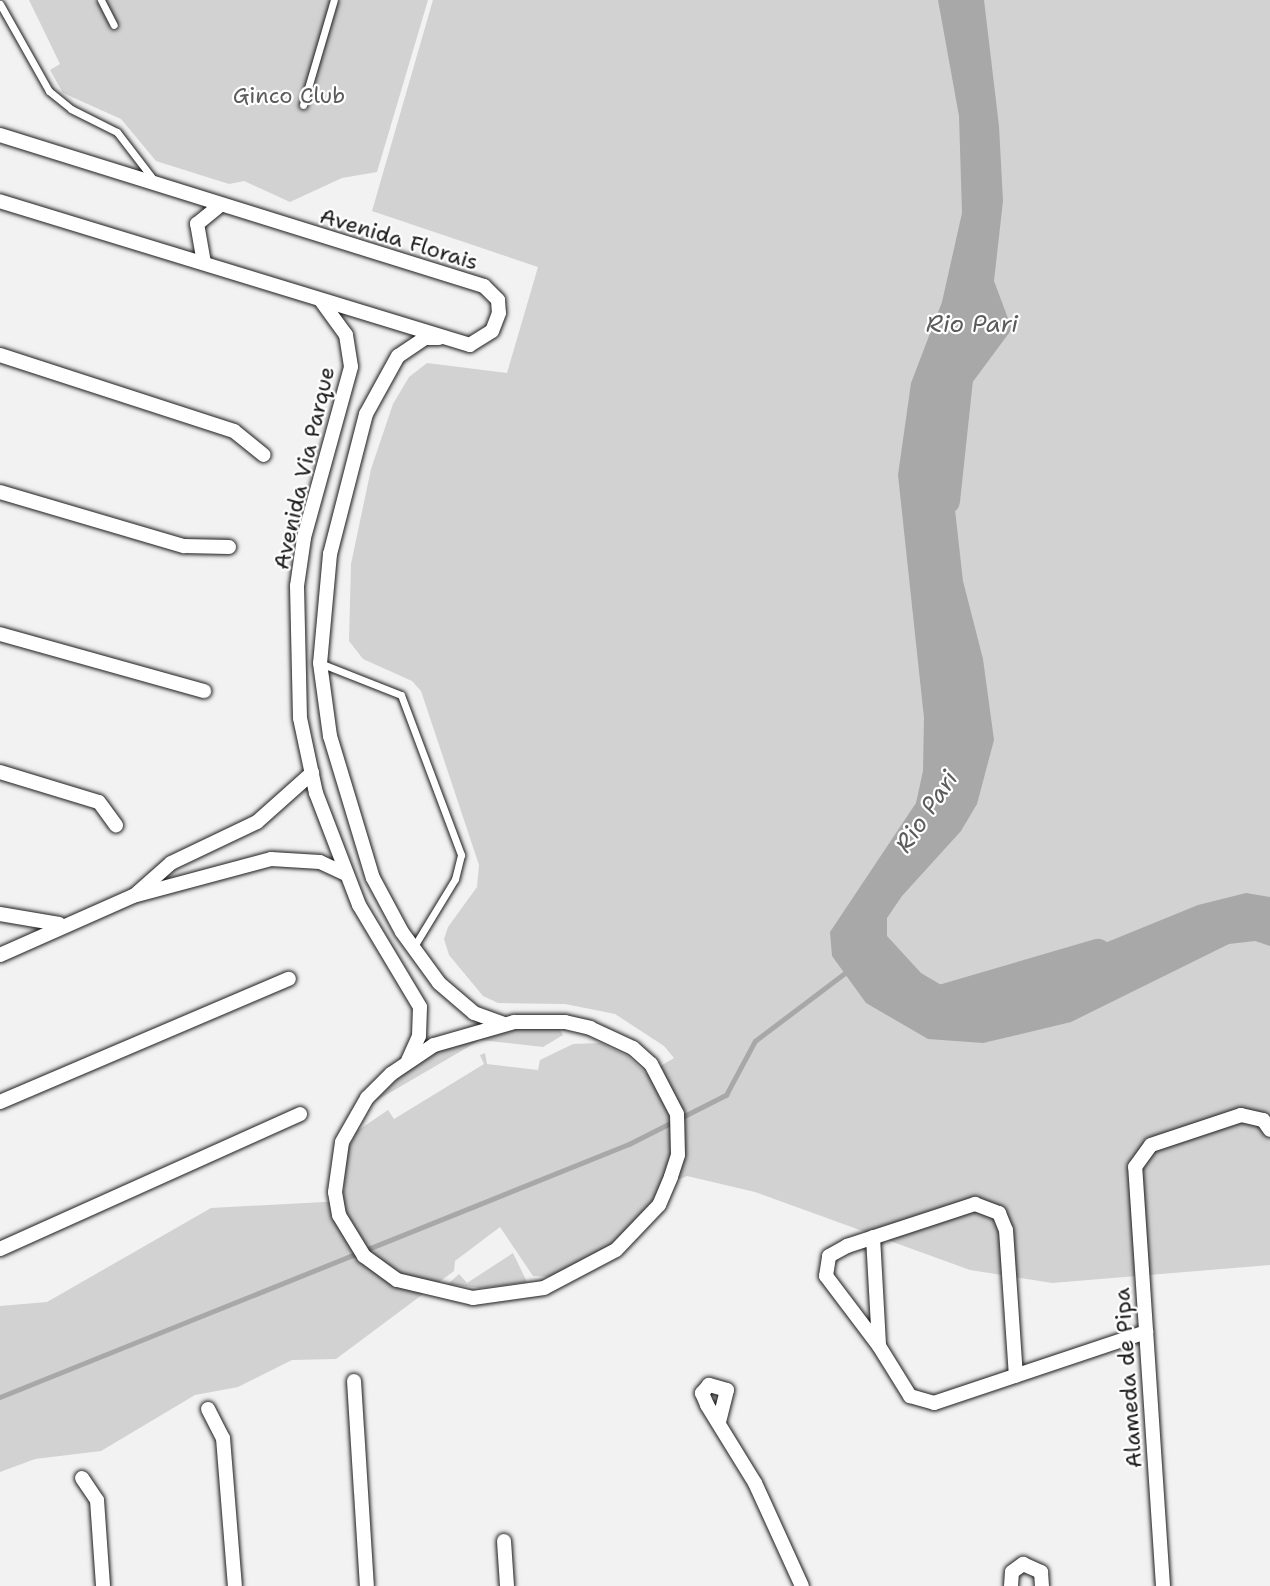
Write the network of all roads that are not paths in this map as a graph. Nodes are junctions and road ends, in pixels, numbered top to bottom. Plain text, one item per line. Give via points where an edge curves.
1 (101, 0) edge
2 (334, 0) edge
3 (0, 4) edge
4 (114, 26) dead end
5 (303, 105) dead end
6 (0, 135) edge
7 (157, 183) junction
8 (0, 201) edge
9 (219, 206) junction
10 (204, 263) junction
11 (315, 297) junction
12 (451, 339) junction
13 (0, 356) edge
14 (264, 455) dead end
15 (0, 492) edge
16 (229, 547) dead end
17 (0, 634) edge
18 (320, 663) junction
19 (204, 690) dead end
20 (0, 772) edge
21 (312, 773) junction
22 (116, 825) dead end
23 (346, 874) junction
24 (133, 896) junction
25 (0, 914) edge
26 (68, 923) junction
27 (413, 948) junction
28 (0, 955) edge
29 (289, 979) dead end
30 (504, 1023) junction
31 (407, 1063) junction
32 (0, 1102) edge
33 (300, 1114) dead end
34 (1268, 1127) edge
35 (873, 1237) junction
36 (0, 1249) edge
37 (1146, 1332) junction
38 (879, 1346) junction
39 (1016, 1376) junction
40 (354, 1381) dead end
41 (208, 1409) dead end
42 (719, 1422) dead end
43 (82, 1478) dead end
44 (504, 1541) dead end
45 (103, 1586) edge
46 (235, 1586) edge
47 (367, 1586) edge
48 (507, 1586) edge
49 (802, 1586) edge
50 (1011, 1586) edge
51 (1042, 1586) edge
52 (1163, 1586) edge

1 - 4 lane
2 - 5 lane
3 - 7 lane via 49,91 71,109 117,132
6 - 7 street, Avenida Florais
7 - 9 street, Avenida Florais
8 - 10 street, Avenida Florais
9 - 10 street via 197,224
9 - 12 street, Avenida Florais via 484,286 498,300 496,325 470,345
10 - 11 street, Avenida Florais
11 - 12 street, Avenida Florais
11 - 21 street, Avenida Via Parque via 330,307 346,335 351,367 312,502 297,586 297,681
12 - 18 street, Avenida Via Parque via 425,338 398,356 366,414 330,554
13 - 14 street via 234,431
15 - 16 street via 184,546
17 - 19 street
18 - 27 street, Avenida Via Parque via 330,736 356,830 373,878
18 - 27 lane via 401,695 461,855 455,879
20 - 22 street via 99,802
21 - 23 street, Avenida Via Parque
21 - 24 street via 257,822 171,863
23 - 24 street via 320,862 271,859
23 - 31 street, Avenida Via Parque via 420,1006 419,1036
24 - 26 street
25 - 26 street via 48,926
26 - 28 street
27 - 30 street, Avenida Via Parque via 460,1003
29 - 32 street
30 - 31 street, Avenida Via Parque via 434,1045
30 - 31 street, Avenida Via Parque via 565,1022 611,1036 651,1064 677,1114 678,1155 659,1204 616,1250 581,1273 507,1297 473,1298 397,1280 364,1256 335,1192 342,1142 367,1098
33 - 36 street
34 - 37 street, Alameda de Pipa via 1241,1114 1151,1144 1135,1167
35 - 38 street
35 - 38 street via 834,1251 826,1262 826,1276
35 - 39 street via 975,1204 999,1213 1005,1220
37 - 39 street
37 - 52 street, Alameda de Pipa
38 - 39 street via 914,1399 934,1403
40 - 47 street
41 - 46 street via 223,1438
42 - 49 street via 755,1483
43 - 45 street via 97,1500
44 - 48 street
50 - 51 street via 1012,1572 1023,1564 1041,1572

